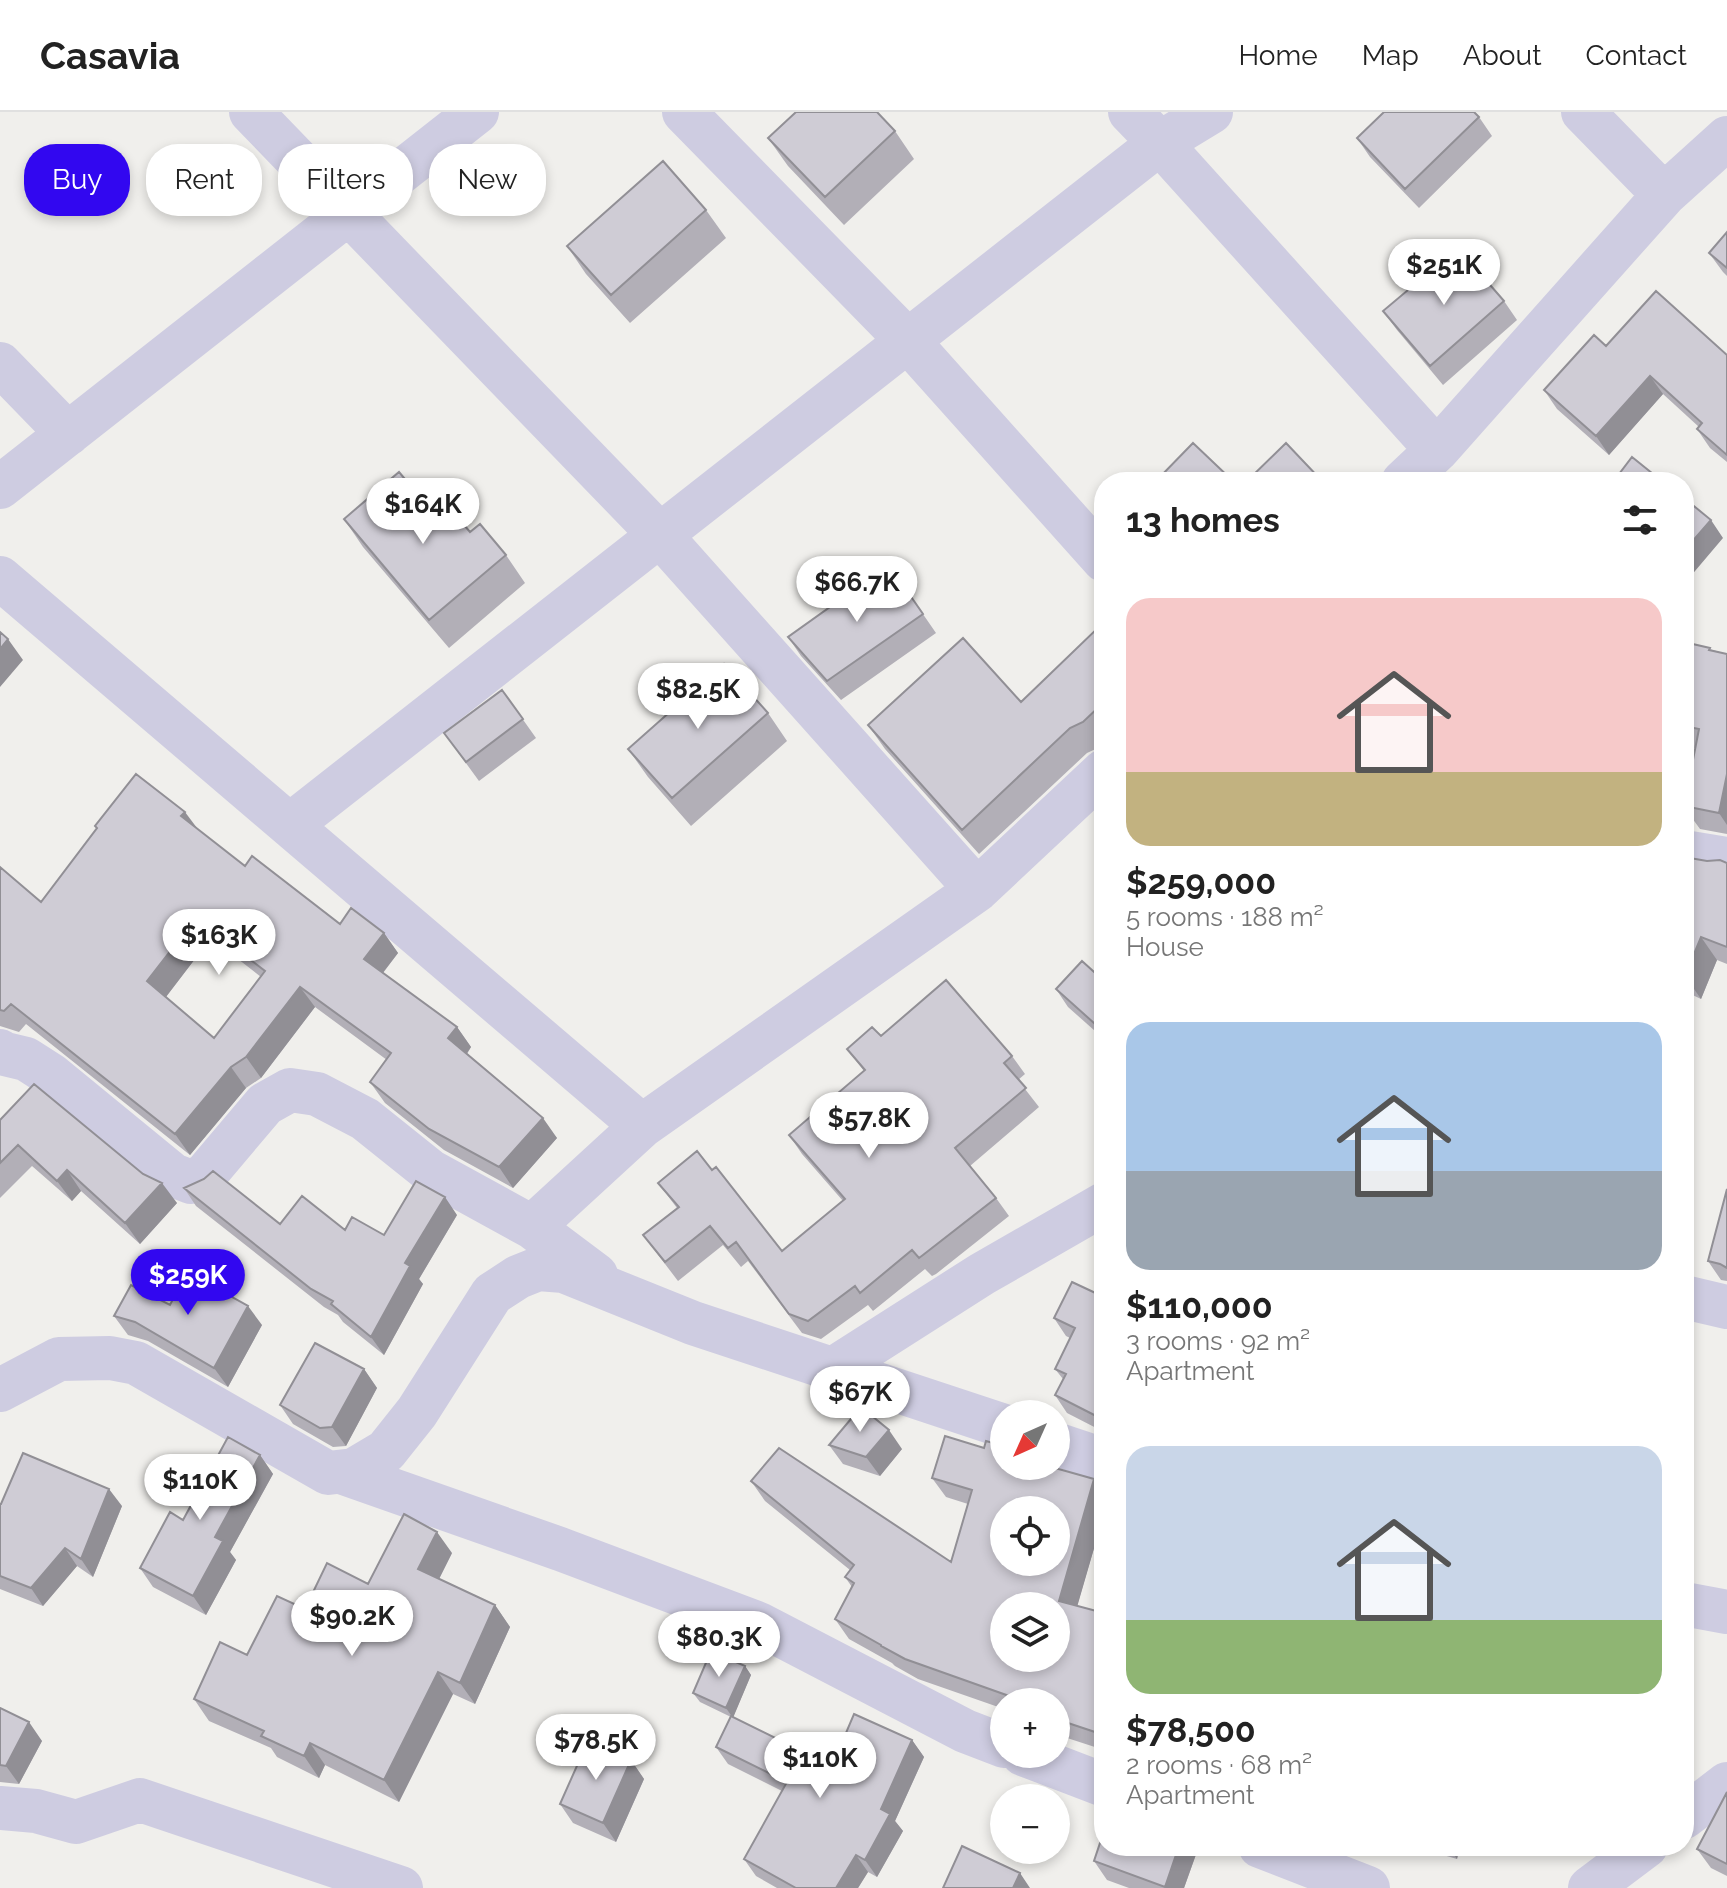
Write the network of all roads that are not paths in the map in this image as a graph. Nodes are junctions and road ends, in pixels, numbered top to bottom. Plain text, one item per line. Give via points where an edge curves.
1 (251, 112) edge
2 (477, 112) edge
3 (684, 112) edge
4 (1130, 112) edge
5 (1211, 112) edge
6 (1583, 112) edge
7 (1727, 138) edge
8 (1160, 143) junction
9 (282, 144) edge
10 (413, 162) edge
11 (1664, 195) junction
12 (344, 216) edge
13 (353, 216) edge
14 (908, 341) junction
15 (0, 364) edge
16 (68, 434) junction
17 (1437, 450) junction
18 (1414, 472) edge
19 (0, 487) edge
20 (660, 535) junction
21 (1094, 549) edge
22 (0, 578) edge
23 (1094, 780) edge
24 (290, 825) junction
25 (1694, 854) edge
26 (1727, 859) edge
27 (977, 890) junction
28 (0, 1051) edge
29 (642, 1126) junction
30 (1094, 1210) edge
31 (532, 1227) junction
32 (623, 1295) junction
33 (1694, 1299) edge
34 (1727, 1307) edge
35 (833, 1369) junction
36 (0, 1390) edge
37 (990, 1421) edge
38 (1070, 1449) edge
39 (1094, 1457) edge
40 (341, 1472) junction
41 (1694, 1606) edge
42 (1727, 1612) edge
43 (990, 1741) edge
44 (1060, 1768) edge
45 (1094, 1781) edge
46 (1727, 1784) edge
47 (0, 1808) edge
48 (1694, 1809) edge
49 (1286, 1856) edge
50 (1633, 1856) edge
51 (401, 1888) edge
52 (1368, 1888) edge
53 (1590, 1888) edge

1 - 9 street
2 - 10 street
3 - 14 street
4 - 8 street
5 - 8 street
6 - 11 street
7 - 11 street
8 - 14 street
8 - 17 street
11 - 17 street
12 - 16 street
13 - 20 street
14 - 20 street
14 - 21 street
15 - 16 street
16 - 19 street
17 - 18 street
20 - 24 street
20 - 27 street
22 - 24 street
23 - 27 street
24 - 29 street
25 - 26 street
27 - 29 street
28 - 31 street via 51,1075 173,1175 191,1182 205,1175 265,1104 290,1090 317,1094 365,1119 430,1171
29 - 31 street
30 - 35 street
31 - 32 street
32 - 35 street
32 - 40 street via 564,1271 538,1269 518,1277 492,1294 386,1451
33 - 34 street
35 - 37 street
36 - 40 street via 59,1359 136,1363 328,1473
38 - 39 street
40 - 43 street via 759,1624
41 - 42 street
44 - 45 street
46 - 48 street
47 - 51 street via 76,1822 140,1800
49 - 52 street
50 - 53 street

